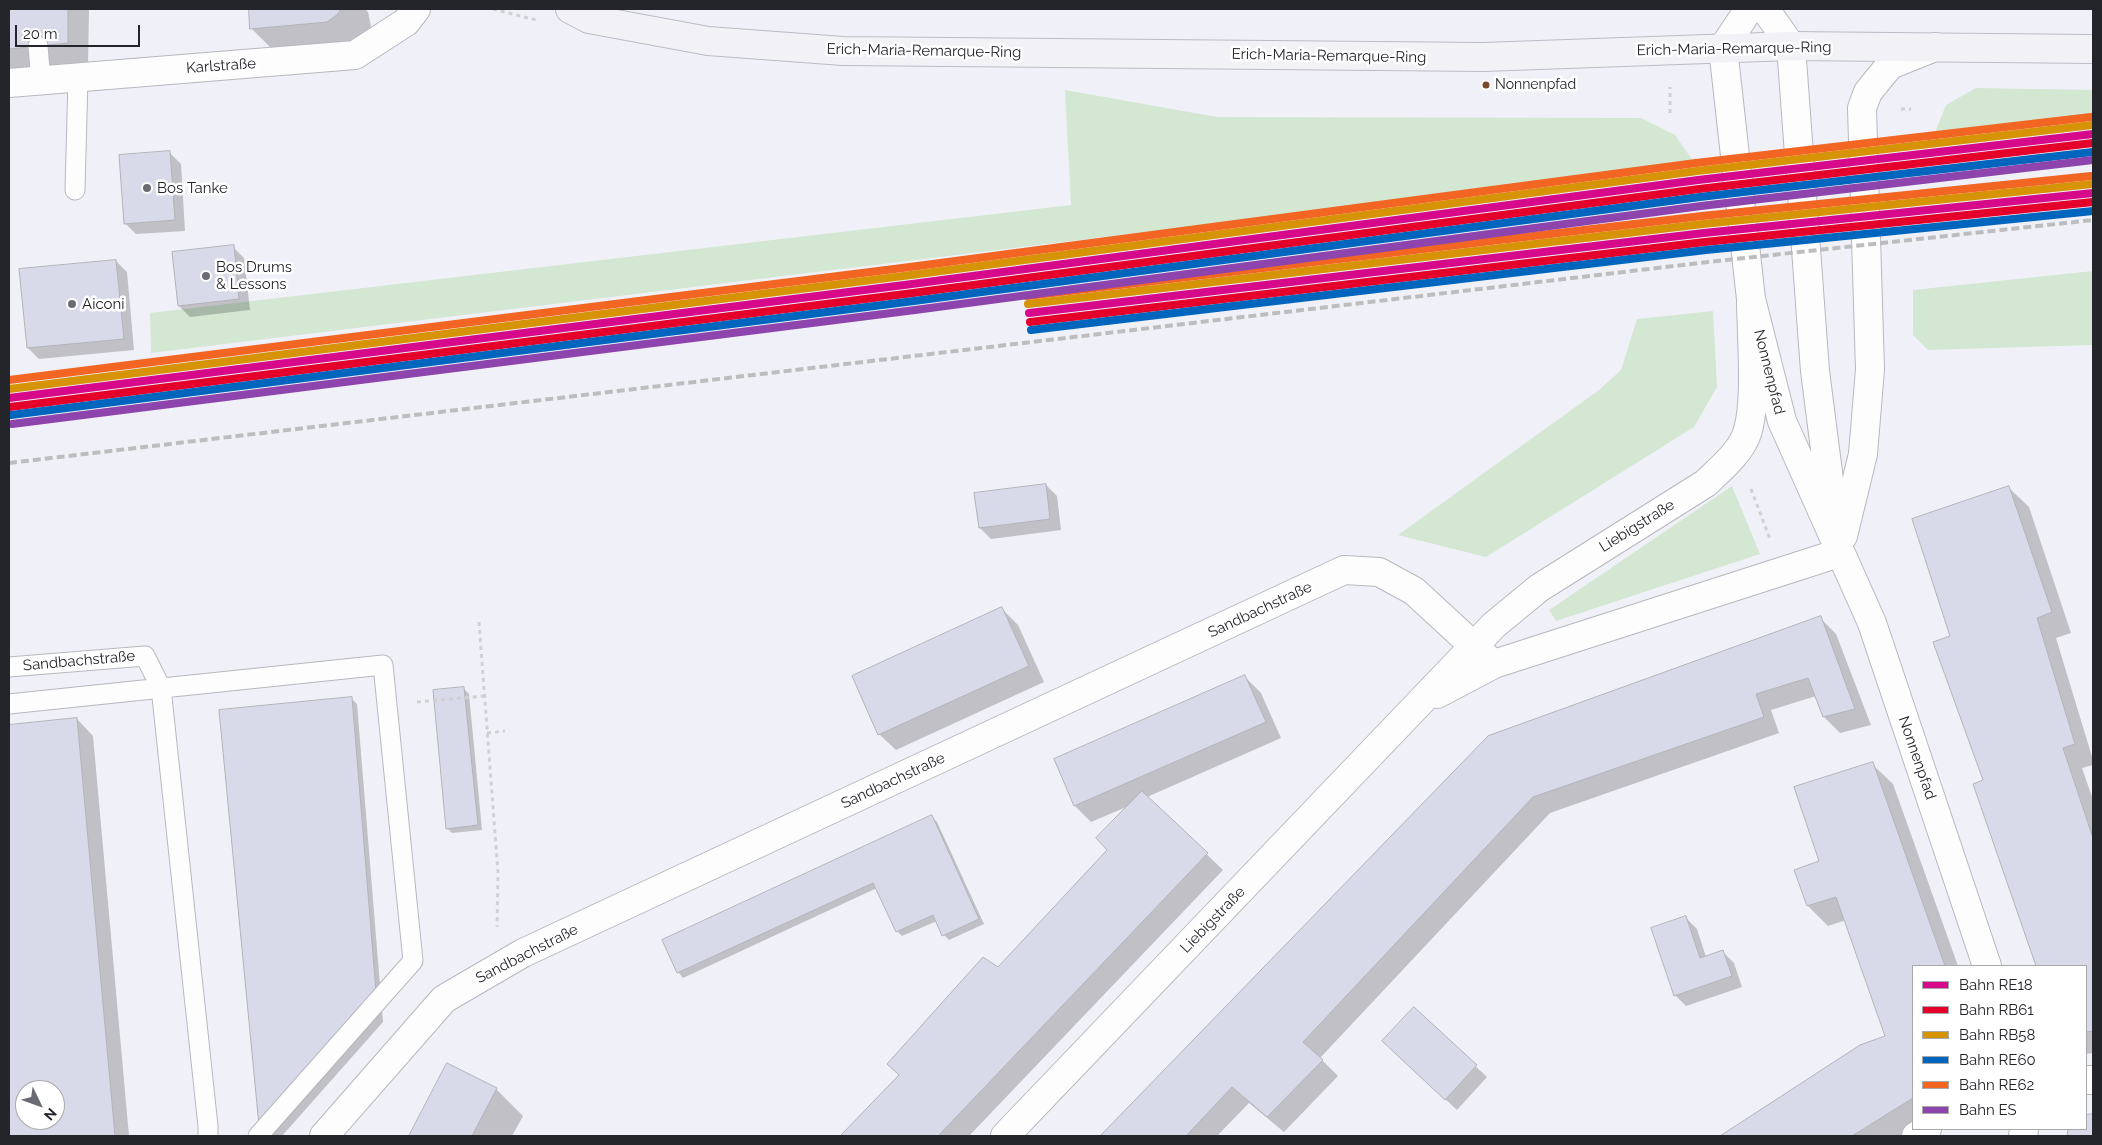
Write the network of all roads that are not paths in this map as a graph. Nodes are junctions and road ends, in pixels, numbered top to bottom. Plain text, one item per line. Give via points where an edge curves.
1 (416, 9) edge
2 (570, 9) edge
3 (1748, 9) edge
4 (1765, 9) edge
5 (38, 46) dead end
6 (1791, 46) junction
7 (1936, 47) junction
8 (1723, 48) junction
9 (2093, 49) edge
10 (78, 78) junction
11 (41, 81) junction
12 (9, 83) edge
13 (75, 190) dead end
14 (1751, 299) junction
15 (1839, 552) junction
16 (1473, 645) junction
17 (1494, 664) junction
18 (9, 667) edge
19 (161, 688) junction
20 (1420, 703) junction
21 (9, 704) edge
22 (1987, 965) edge
23 (208, 1136) edge
24 (258, 1136) edge
25 (324, 1136) edge
26 (1005, 1136) edge

1 - 10 street, Karlstraße via 406,22 355,56
2 - 8 main road, Erich-Maria-Remarque-Ring via 589,19 708,40 844,51 1483,57
3 - 8 street
4 - 6 street
5 - 11 lane
6 - 7 main road, Erich-Maria-Remarque-Ring
6 - 8 main road, Erich-Maria-Remarque-Ring
6 - 15 street, Nonnenpfad via 1815,371
7 - 9 main road, Erich-Maria-Remarque-Ring
7 - 15 street via 1890,65 1868,92 1862,108 1870,369 1863,454
8 - 14 street, Nonnenpfad
10 - 11 street, Karlstraße
10 - 13 lane
11 - 12 street, Karlstraße
14 - 15 street, Nonnenpfad via 1782,421
14 - 16 street, Liebigstraße via 1752,404 1746,437 1730,461 1706,482 1539,588
15 - 17 street, Liebigstraße
15 - 22 street, Nonnenpfad via 1872,623
16 - 17 street, Sandbachstraße
16 - 20 street, Liebigstraße
16 - 25 street, Sandbachstraße via 1414,592 1379,572 1344,570 523,953 444,999
17 - 20 street, Liebigstraße
18 - 19 lane, Sandbachstraße via 144,656
19 - 21 lane
19 - 23 lane
19 - 24 lane via 383,665 413,961
20 - 26 street, Liebigstraße

